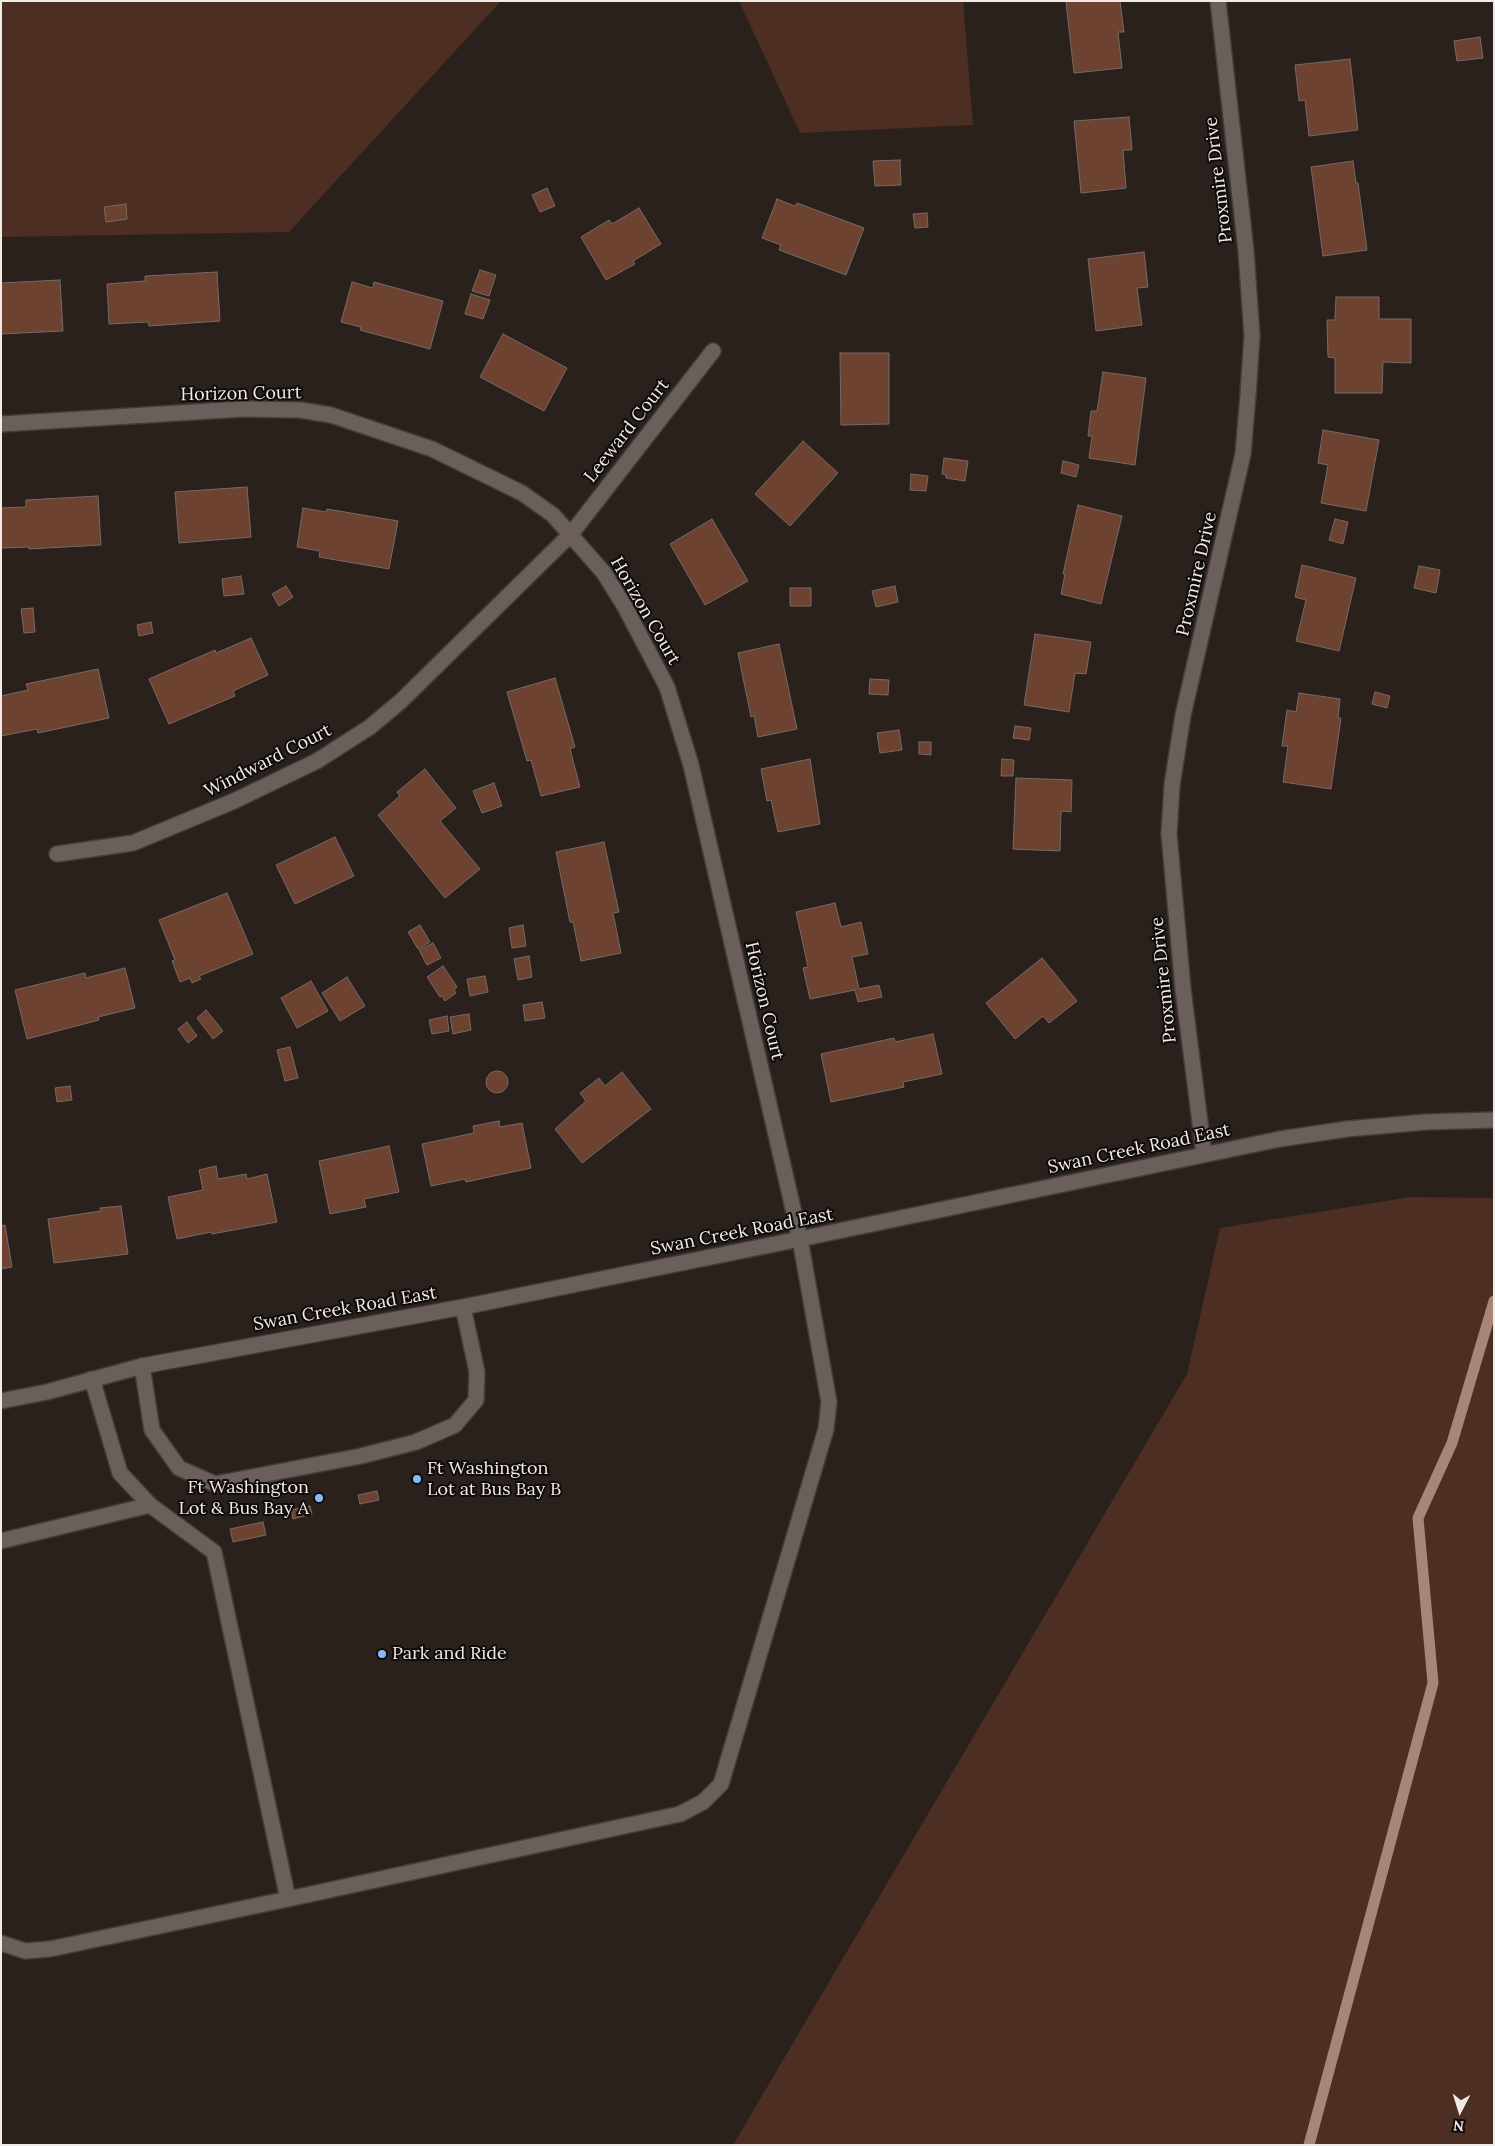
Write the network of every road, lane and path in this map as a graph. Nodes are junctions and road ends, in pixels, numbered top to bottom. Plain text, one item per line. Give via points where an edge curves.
1 (1218, 1) edge
2 (714, 351) dead end
3 (1, 424) edge
4 (571, 534) junction
5 (57, 854) dead end
6 (1494, 1120) edge
7 (1204, 1154) junction
8 (800, 1239) junction
9 (463, 1307) junction
10 (142, 1366) junction
11 (92, 1379) junction
12 (1, 1401) edge
13 (150, 1506) junction
14 (1, 1540) edge
15 (288, 1899) junction
16 (1, 1943) edge

1 - 7 street, Proxmire Drive via 1246,251 1252,336 1243,454 1183,715 1172,785 1169,834 1183,989
2 - 4 street, Leeward Court
3 - 4 street, Horizon Court via 243,408 300,410 331,415 432,449 522,493 553,515
4 - 5 street, Windward Court via 402,701 370,727 316,761 234,802 133,843
4 - 8 street, Horizon Court via 604,573 621,600 667,687 693,774
6 - 7 street, Swan Creek Road East via 1347,1129
7 - 8 street, Swan Creek Road East
8 - 9 street, Swan Creek Road East
8 - 15 street, Horizon Court via 829,1402 826,1429 721,1784 704,1802 680,1814
9 - 10 street, Swan Creek Road East
9 - 10 street via 477,1372 476,1400 455,1424 416,1442 361,1456 214,1484 179,1468 152,1430
10 - 11 street, Swan Creek Road East
11 - 12 street, Swan Creek Road East
11 - 13 street via 120,1473
13 - 14 street
13 - 15 street via 214,1552
15 - 16 street, Horizon Court via 50,1949 25,1951

